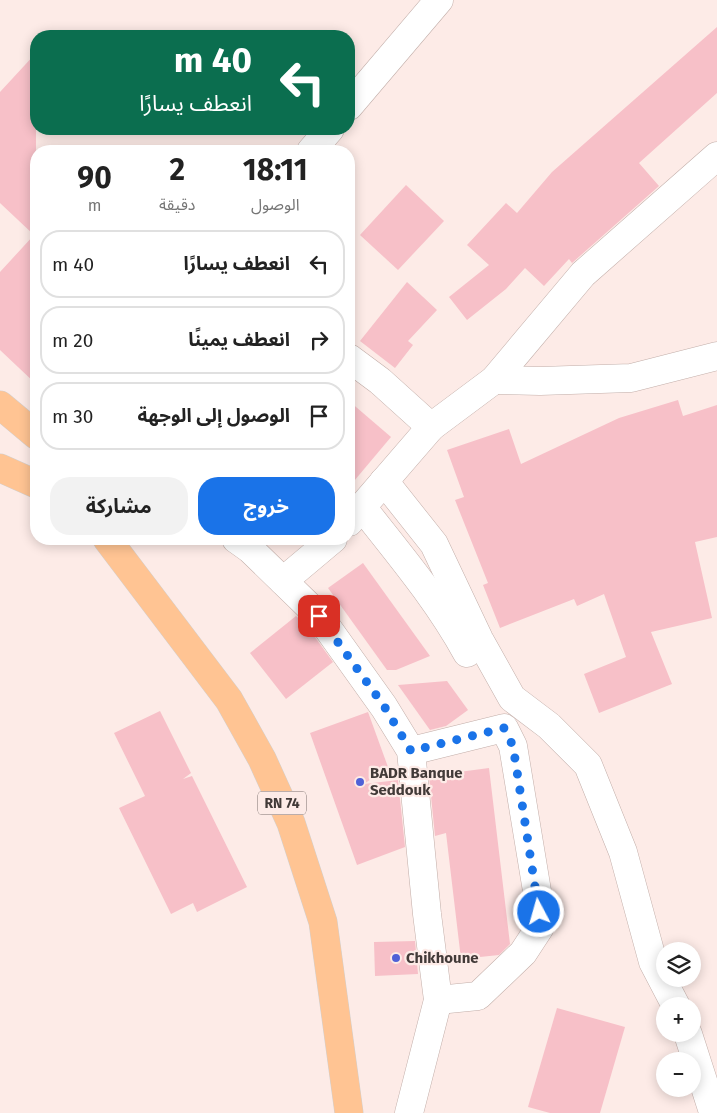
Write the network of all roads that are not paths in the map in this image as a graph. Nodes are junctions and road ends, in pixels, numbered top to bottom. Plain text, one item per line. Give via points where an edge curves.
1 (439, 0) edge
2 (355, 99) edge
3 (325, 135) edge
4 (316, 145) edge
5 (717, 156) edge
6 (717, 356) edge
7 (355, 362) edge
8 (494, 380) junction
9 (0, 405) edge
10 (431, 427) junction
11 (30, 430) edge
12 (0, 468) edge
13 (30, 481) edge
14 (384, 481) junction
15 (355, 514) edge
16 (112, 545) edge
17 (244, 545) edge
18 (326, 545) edge
19 (283, 581) junction
20 (504, 728) junction
21 (411, 751) junction
22 (672, 997) edge
23 (438, 1000) junction
24 (690, 1042) edge
25 (717, 1111) edge
26 (349, 1113) edge
27 (409, 1113) edge
28 (712, 1113) edge

1 - 2 street
3 - 4 street
5 - 8 street via 584,274
6 - 8 street via 631,378
7 - 10 street
8 - 10 street
9 - 11 main road
10 - 14 street
12 - 13 main road
14 - 15 street
14 - 22 street via 434,544 479,639 512,698 549,726 588,766 622,852 654,962
15 - 20 street via 408,564 451,623 494,701
16 - 26 main road, RN 74 via 229,700 262,759 291,822 323,922
17 - 19 street
18 - 19 street
19 - 21 street via 319,616 384,706
20 - 21 street
20 - 23 street via 513,746 540,926 523,953 478,996
21 - 23 street
23 - 27 street
24 - 28 street
25 - 28 street

